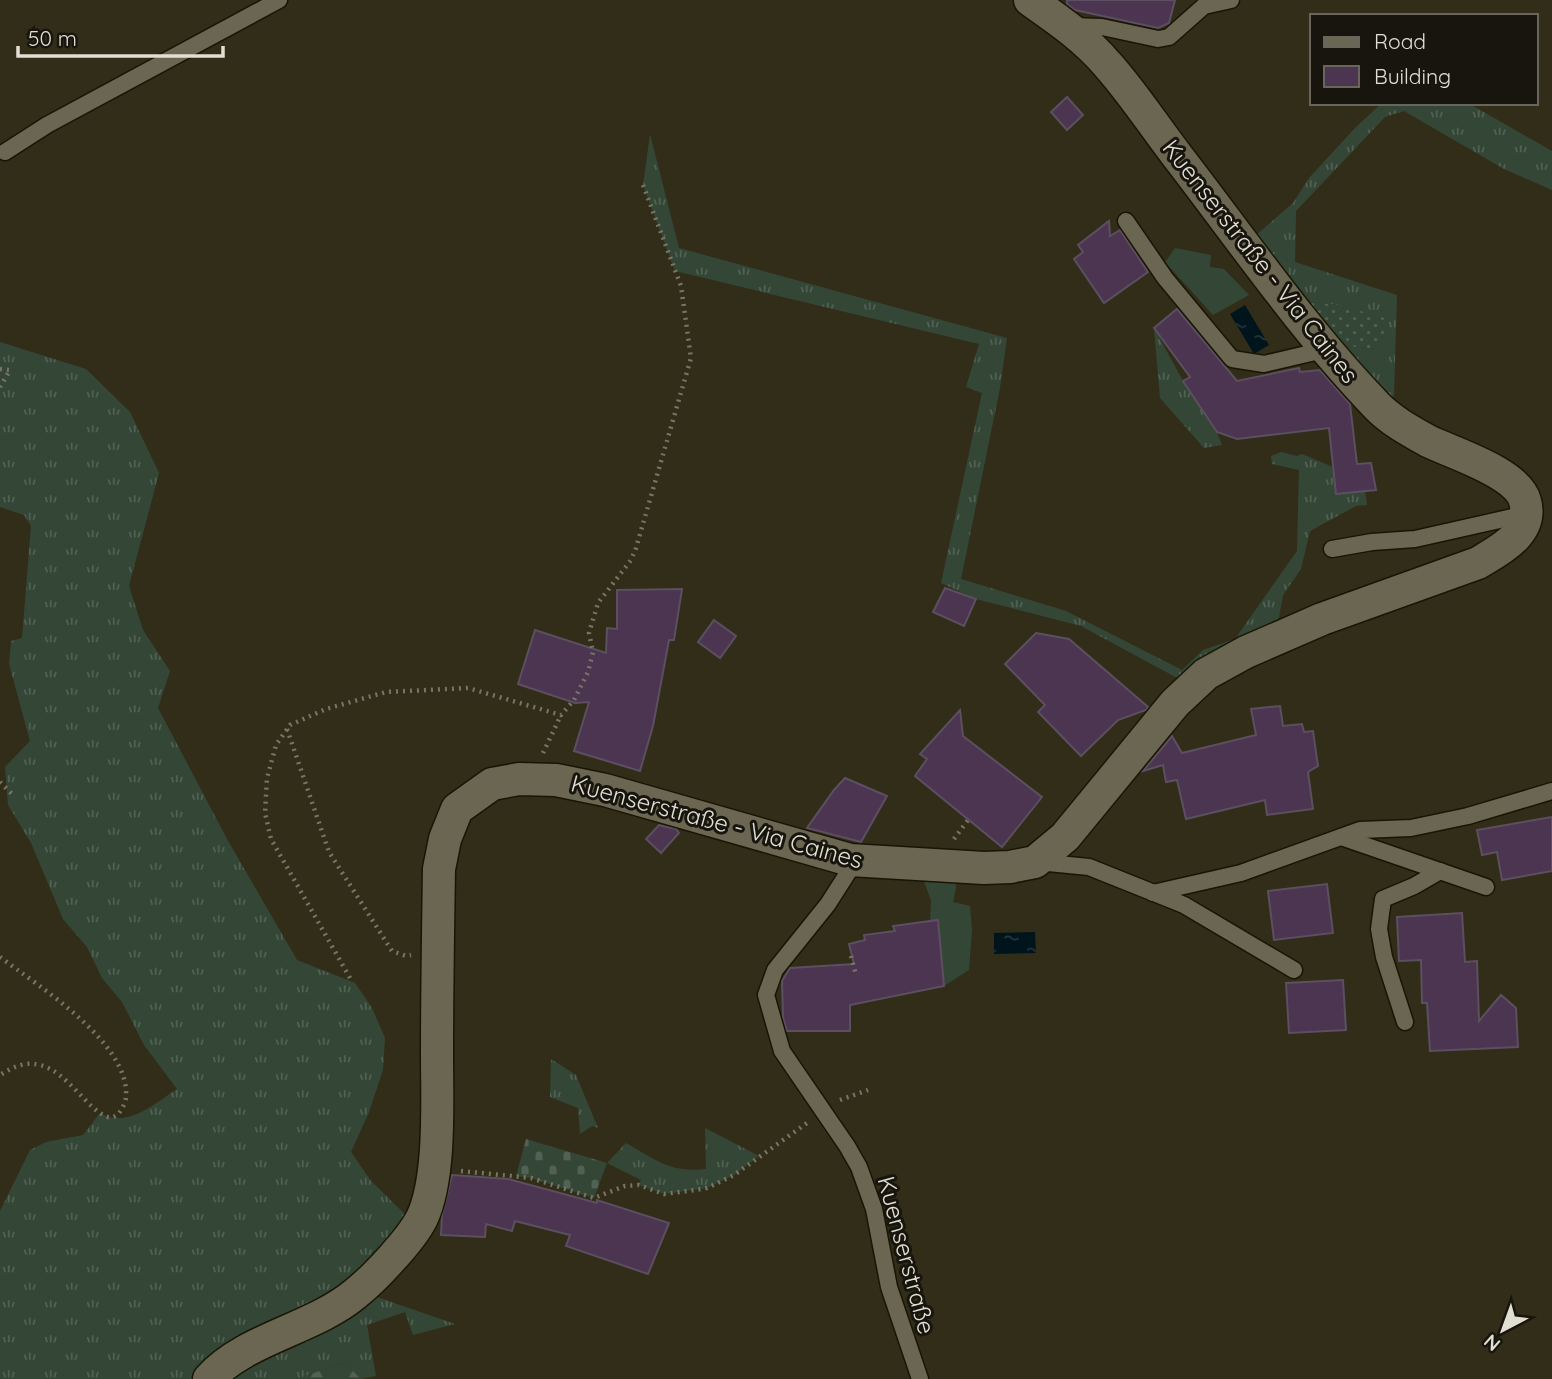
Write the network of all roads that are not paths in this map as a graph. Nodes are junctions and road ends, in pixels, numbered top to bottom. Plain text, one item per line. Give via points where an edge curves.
1 (279, 0) edge
2 (1030, 0) edge
3 (1231, 0) edge
4 (1068, 26) junction
5 (5, 152) dead end
6 (1126, 221) dead end
7 (1328, 349) junction
8 (1526, 514) junction
9 (1332, 549) dead end
10 (1552, 791) edge
11 (1341, 837) junction
12 (856, 860) junction
13 (1035, 862) junction
14 (1440, 871) junction
15 (1486, 887) dead end
16 (1153, 893) junction
17 (1294, 970) dead end
18 (1405, 1022) dead end
19 (209, 1379) edge
20 (920, 1379) edge

1 - 5 lane
2 - 4 street, Kuenserstraße - Via Caines
3 - 4 lane via 1204,6 1168,37 1158,39 1102,27
4 - 7 street, Kuenserstraße - Via Caines via 1106,62 1289,305
6 - 7 lane via 1231,359 1264,365
7 - 8 street, Kuenserstraße - Via Caines via 1377,407 1400,425 1516,487 1525,500
8 - 9 lane via 1415,539
8 - 13 street via 1512,541 1478,563 1322,619 1206,674 1175,703 1065,837
10 - 11 lane via 1468,816 1411,828 1360,830
11 - 14 lane
11 - 16 lane via 1241,873
12 - 13 street, Kuenserstraße - Via Caines via 984,868
12 - 19 street, Kuenserstraße - Via Caines via 556,779 492,783 457,809 439,869 433,1168 422,1218 362,1289 339,1307 228,1360
12 - 20 lane, Kuenserstraße via 828,904 775,970 766,995 782,1051 859,1167 874,1209 888,1287
13 - 16 lane via 1089,867
14 - 15 lane
14 - 18 lane via 1383,899 1379,929 1384,957
16 - 17 lane via 1184,905

